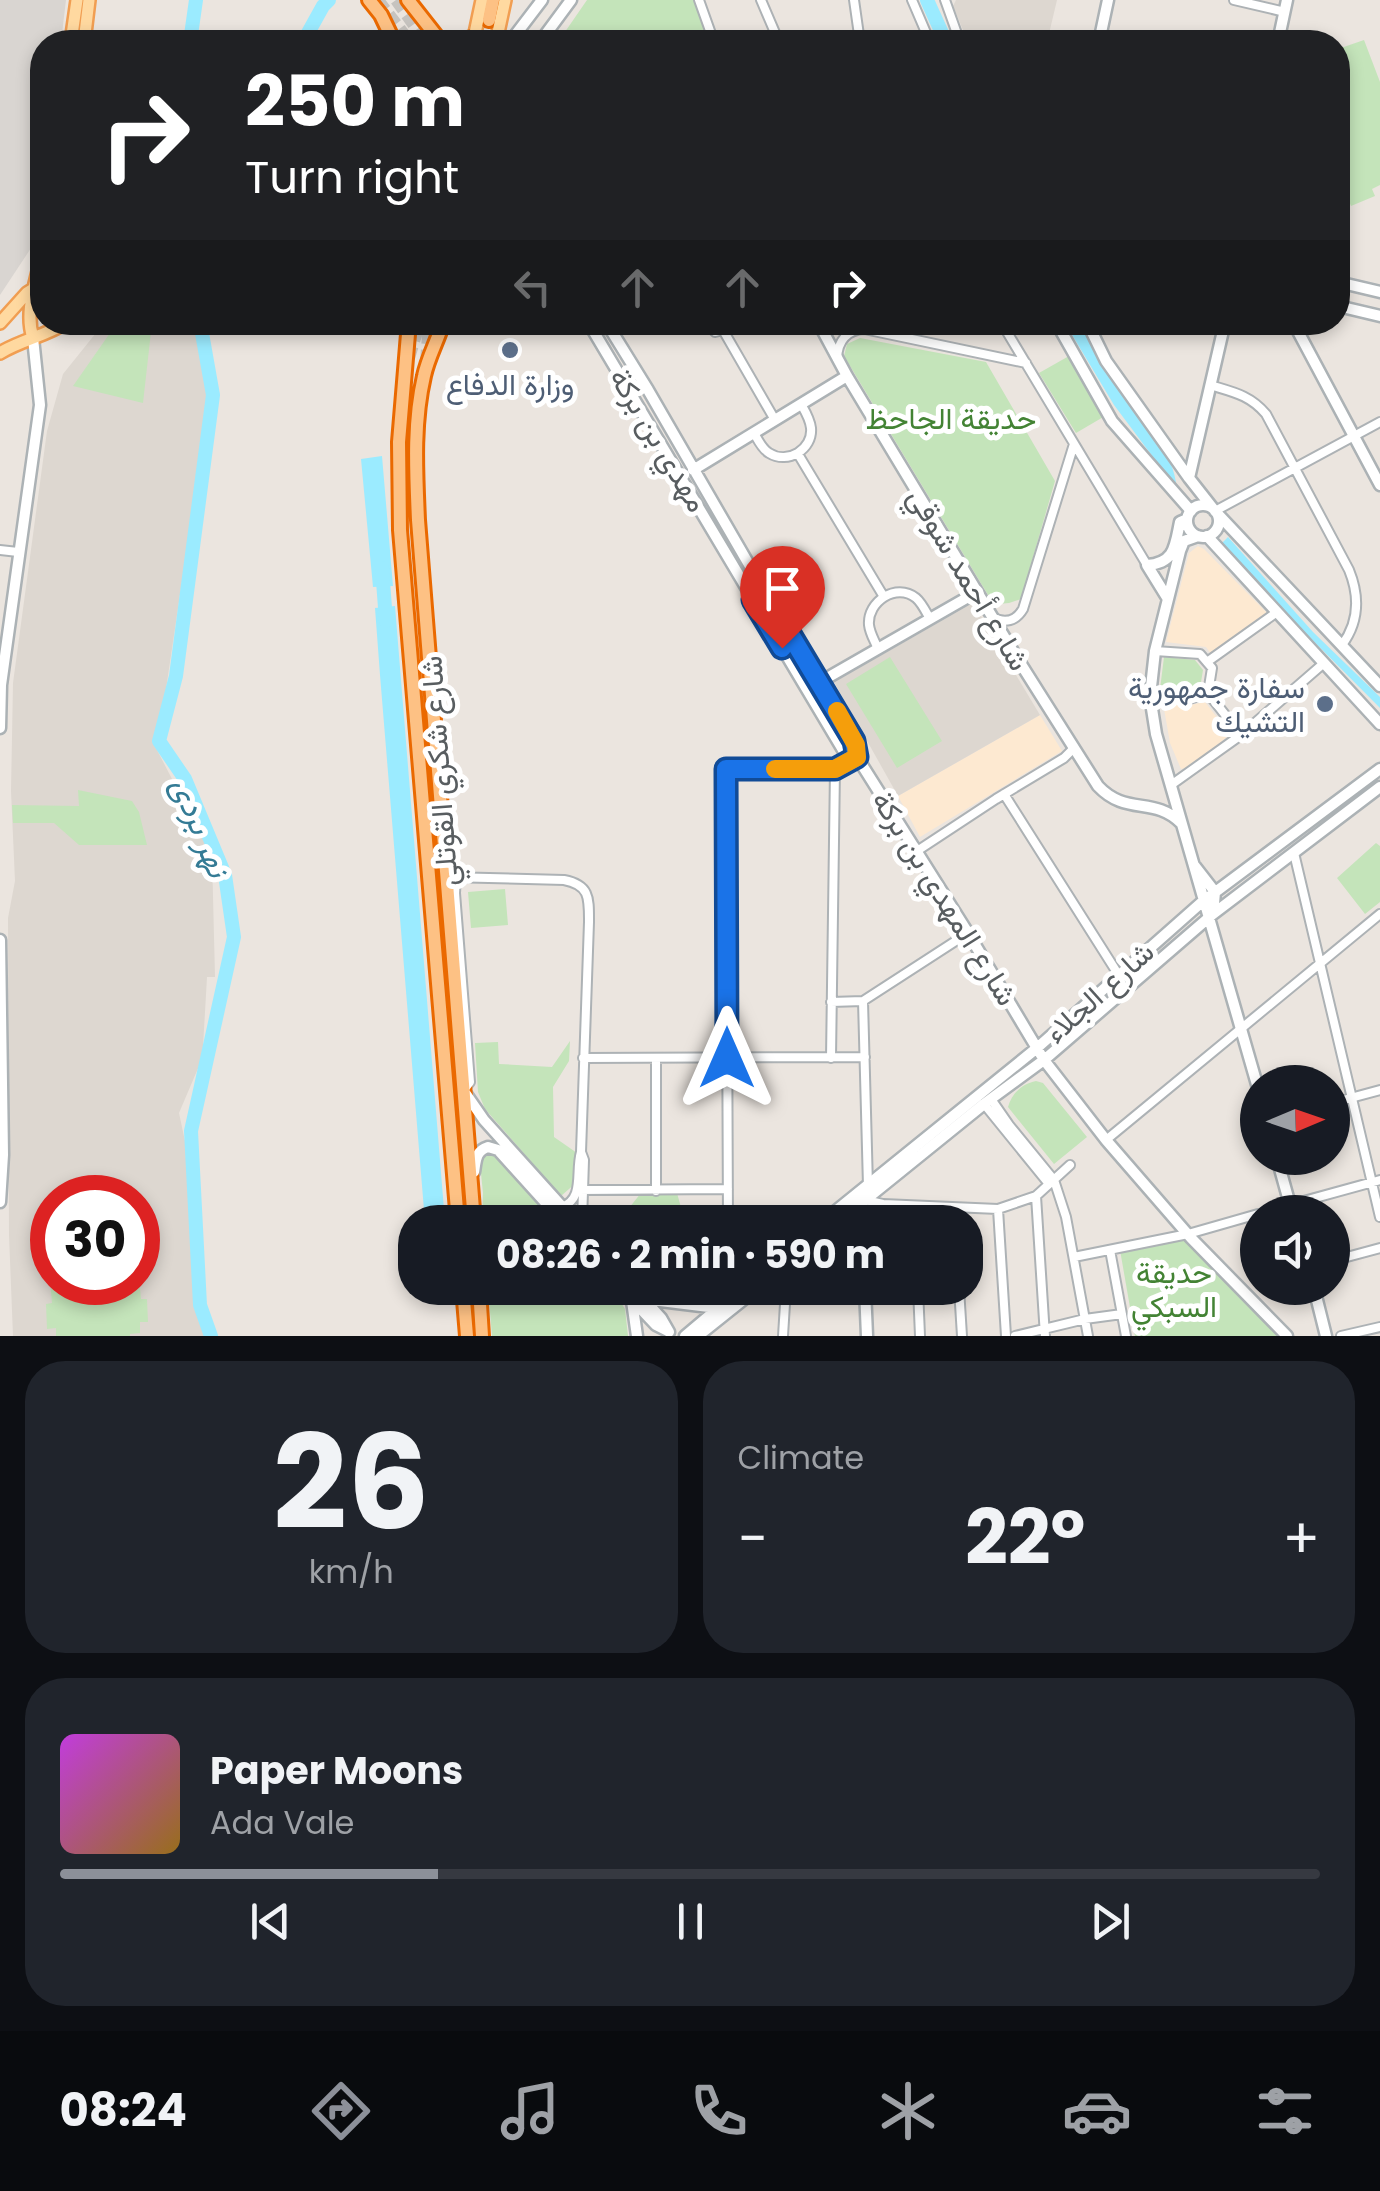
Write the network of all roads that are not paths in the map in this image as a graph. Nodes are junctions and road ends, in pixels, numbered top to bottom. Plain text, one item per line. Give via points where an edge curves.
1 (76, 0) edge
2 (89, 0) edge
3 (369, 0) edge
4 (408, 0) edge
5 (482, 0) edge
6 (494, 0) edge
7 (505, 0) edge
8 (542, 0) edge
9 (570, 0) edge
10 (699, 0) edge
11 (761, 0) edge
12 (854, 0) edge
13 (912, 0) edge
14 (945, 0) edge
15 (1108, 0) edge
16 (1234, 0) edge
17 (1286, 6) edge
18 (530, 16) junction
19 (489, 20) dead end
20 (72, 30) edge
21 (85, 30) edge
22 (388, 30) edge
23 (432, 30) edge
24 (476, 30) edge
25 (499, 30) edge
26 (519, 30) edge
27 (547, 30) edge
28 (549, 30) edge
29 (710, 30) edge
30 (774, 30) edge
31 (858, 30) edge
32 (925, 30) edge
33 (956, 30) edge
34 (1102, 30) edge
35 (1350, 285) edge
36 (30, 291) edge
37 (1380, 292) edge
38 (1350, 309) edge
39 (1380, 316) edge
40 (0, 324) edge
41 (32, 335) edge
42 (42, 335) edge
43 (408, 335) edge
44 (438, 335) edge
45 (596, 335) edge
46 (614, 335) edge
47 (730, 335) edge
48 (825, 335) edge
49 (848, 335) edge
50 (893, 335) edge
51 (1009, 335) edge
52 (1063, 335) edge
53 (1094, 335) edge
54 (1222, 335) edge
55 (1301, 335) edge
56 (33, 338) junction
57 (12, 346) junction
58 (0, 353) edge
59 (837, 359) junction
60 (1026, 363) junction
61 (847, 376) junction
62 (1210, 386) junction
63 (801, 404) junction
64 (775, 420) junction
65 (1380, 422) edge
66 (754, 433) junction
67 (1354, 436) junction
68 (1074, 444) junction
69 (798, 454) junction
70 (1294, 468) junction
71 (693, 470) junction
72 (1189, 478) junction
73 (1380, 485) edge
74 (1215, 510) junction
75 (1189, 515) junction
76 (1202, 536) junction
77 (0, 550) edge
78 (18, 552) junction
79 (1147, 565) junction
80 (977, 592) junction
81 (766, 594) junction
82 (884, 596) junction
83 (1168, 599) junction
84 (753, 600) junction
85 (774, 607) junction
86 (1276, 612) junction
87 (761, 614) junction
88 (992, 617) junction
89 (930, 619) junction
90 (1342, 646) junction
91 (878, 649) junction
92 (1154, 651) junction
93 (1207, 662) junction
94 (1324, 664) junction
95 (820, 682) junction
96 (1380, 686) edge
97 (1208, 694) junction
98 (1150, 696) junction
99 (1380, 724) edge
100 (0, 728) edge
101 (1240, 735) junction
102 (1073, 748) junction
103 (857, 757) junction
104 (835, 769) junction
105 (1380, 769) edge
106 (1171, 784) junction
107 (1380, 787) edge
108 (1004, 794) junction
109 (1146, 806) junction
110 (1182, 823) junction
111 (917, 851) junction
112 (1294, 853) junction
113 (1194, 865) junction
114 (452, 877) junction
115 (1215, 892) junction
116 (1202, 902) junction
117 (1380, 914) edge
118 (1210, 916) junction
119 (968, 933) junction
120 (0, 940) edge
121 (1320, 964) junction
122 (1118, 974) junction
123 (863, 1001) junction
124 (831, 1002) junction
125 (1241, 1028) junction
126 (1036, 1048) junction
127 (583, 1058) junction
128 (656, 1058) junction
129 (727, 1058) junction
130 (831, 1058) junction
131 (865, 1058) junction
132 (1044, 1060) junction
133 (1251, 1065) edge
134 (464, 1090) junction
135 (1380, 1090) edge
136 (1351, 1098) junction
137 (987, 1101) junction
138 (1106, 1140) junction
139 (1070, 1165) dead end
140 (1376, 1181) edge
141 (1052, 1182) junction
142 (472, 1183) junction
143 (868, 1186) junction
144 (728, 1189) junction
145 (580, 1190) junction
146 (656, 1191) junction
147 (1334, 1195) edge
148 (1036, 1196) junction
149 (0, 1202) edge
150 (864, 1202) junction
151 (457, 1205) edge
152 (473, 1205) edge
153 (547, 1205) edge
154 (560, 1205) edge
155 (566, 1205) edge
156 (580, 1205) edge
157 (728, 1205) edge
158 (844, 1205) edge
159 (860, 1205) edge
160 (864, 1205) edge
161 (898, 1205) edge
162 (983, 1209) edge
163 (998, 1210) junction
164 (1380, 1217) edge
165 (1240, 1220) edge
166 (1188, 1234) junction
167 (1380, 1248) edge
168 (1110, 1250) junction
169 (1074, 1256) junction
170 (1350, 1256) edge
171 (465, 1305) edge
172 (480, 1305) edge
173 (637, 1305) edge
174 (643, 1305) edge
175 (722, 1305) edge
176 (737, 1305) edge
177 (785, 1305) edge
178 (865, 1305) edge
179 (919, 1305) edge
180 (960, 1305) edge
181 (1318, 1305) edge
182 (1122, 1314) junction
183 (1085, 1319) junction
184 (1380, 1327) edge
185 (1045, 1332) edge
186 (670, 1333) edge
187 (467, 1336) edge
188 (482, 1336) edge
189 (637, 1336) edge
190 (685, 1336) edge
191 (698, 1336) edge
192 (783, 1336) edge
193 (866, 1336) edge
194 (920, 1336) edge
195 (962, 1336) edge
196 (1006, 1336) edge
197 (1015, 1336) edge
198 (1088, 1336) edge
199 (1126, 1336) edge
200 (1287, 1336) edge
201 (1326, 1336) edge
202 (1341, 1336) edge

1 - 20 main road
2 - 21 main road
3 - 22 highway
4 - 23 highway
5 - 24 main road
6 - 19 highway
7 - 25 main road
8 - 18 main road
9 - 28 main road
10 - 29 street
11 - 30 street
12 - 31 street
13 - 32 street
14 - 33 street
15 - 34 main road
16 - 17 street
18 - 26 main road
18 - 27 main road
35 - 37 main road
36 - 40 main road
38 - 39 main road
40 - 57 main road
41 - 56 main road
42 - 56 main road
43 - 151 highway, شارع شكري القوتلي via 398,442 400,530
44 - 114 highway, شارع شكري القوتلي via 420,399 416,477
45 - 84 main road, مهدي بن بركة
46 - 71 main road, شارع المهدي بن بركة
47 - 64 street
48 - 59 main road, شارع أحمد شوقي
49 - 59 street
50 - 60 street
51 - 60 street
52 - 75 main road via 1112,420
53 - 72 main road
54 - 62 main road
55 - 67 main road
56 - 57 main road
56 - 78 main road via 40,404
57 - 58 main road
59 - 61 main road, شارع أحمد شوقي
60 - 68 street
61 - 63 main road
61 - 80 main road, شارع أحمد شوقي
62 - 70 street via 1256,403
62 - 72 main road
63 - 64 main road
63 - 69 street via 811,427
64 - 66 main road
65 - 67 street
66 - 69 street via 770,454
66 - 71 main road
67 - 70 street
67 - 73 main road
68 - 79 street
68 - 88 street via 1023,609 1010,620
69 - 82 street
70 - 74 street
70 - 90 street via 1353,581 1356,616
71 - 81 main road, شارع المهدي بن بركة
72 - 74 main road
74 - 75 main road via 1202,505
74 - 76 main road via 1218,526
74 - 90 main road
75 - 76 main road via 1188,527
75 - 79 main road via 1166,561
76 - 83 main road via 1184,541
76 - 86 main road
77 - 78 street
78 - 100 main road
79 - 83 main road
80 - 88 main road, شارع أحمد شوقي
80 - 89 main road
81 - 84 main road
81 - 85 main road, شارع المهدي بن بركة
82 - 89 street via 910,595
82 - 91 street via 870,614
83 - 92 main road
84 - 87 main road, مهدي بن بركة
85 - 87 main road
85 - 95 main road, شارع المهدي بن بركة
86 - 93 street
86 - 94 main road
87 - 103 main road, مهدي بن بركة via 843,750
88 - 102 main road, شارع أحمد شوقي
89 - 91 main road
90 - 96 main road
91 - 95 main road
92 - 93 street via 1200,654
92 - 98 main road
93 - 97 street
94 - 99 main road
94 - 101 street
95 - 103 main road, شارع المهدي بن بركة
97 - 98 street via 1186,700
97 - 101 street
98 - 106 main road
101 - 106 street
102 - 108 street
102 - 109 main road, شارع أحمد شوقي via 1110,796
103 - 104 street
103 - 111 main road, شارع المهدي بن بركة
104 - 124 street
104 - 129 street via 726,769
105 - 115 main road, شارع الجلاء
106 - 109 main road
106 - 110 main road
107 - 112 main road, شارع الجلاء
108 - 111 street
108 - 122 street
109 - 110 main road, شارع أحمد شوقي
110 - 113 main road
111 - 119 main road, شارع المهدي بن بركة
112 - 118 main road, شارع الجلاء
112 - 121 street
113 - 115 main road
113 - 116 main road
114 - 127 street via 564,880 586,891
114 - 134 highway, شارع شكري القوتلي
115 - 116 main road, شارع الجلاء
115 - 118 main road
116 - 118 main road
116 - 122 main road, شارع الجلاء
117 - 121 street
118 - 125 main road
118 - 132 main road, شارع الجلاء
119 - 123 street
119 - 126 main road, شارع المهدي بن بركة
120 - 149 main road
121 - 125 street
121 - 136 street
122 - 126 main road, شارع الجلاء
123 - 124 street
123 - 131 street
124 - 130 street
125 - 133 main road
125 - 138 street
126 - 132 main road, شارع المهدي بن بركة
126 - 143 main road, شارع الجلاء
127 - 128 street
127 - 145 street
128 - 129 street
128 - 146 street
129 - 130 street
129 - 144 street
130 - 131 street
131 - 143 street
132 - 137 main road, شارع الجلاء
132 - 138 main road, شارع المهدي بن بركة
134 - 142 highway, شارع شكري القوتلي
134 - 154 main road
135 - 136 street
136 - 140 street
137 - 141 street
137 - 150 main road, شارع الجلاء
138 - 166 main road, شارع المهدي بن بركة
139 - 141 street
140 - 147 street
140 - 164 street
141 - 148 street
141 - 169 street
142 - 152 highway, شارع شكري القوتلي
142 - 153 main road via 478,1153 488,1147
143 - 158 main road, شارع الجلاء
144 - 146 street
144 - 157 street
145 - 146 street
145 - 155 street
145 - 156 street
148 - 163 street
148 - 185 street
150 - 159 main road, شارع الجلاء
150 - 160 main road
150 - 161 street
162 - 163 street
163 - 196 street
165 - 166 street
166 - 168 street
166 - 200 main road, شارع المهدي بن بركة
167 - 170 street
168 - 169 street
168 - 182 street
169 - 183 street
171 - 187 highway
172 - 188 highway
173 - 189 main road
174 - 186 main road
175 - 190 main road
176 - 191 main road
177 - 192 street
178 - 193 main road
179 - 194 street
180 - 195 street
181 - 201 main road
182 - 183 street
182 - 199 street
183 - 185 street
183 - 198 street
184 - 202 street
185 - 197 street

